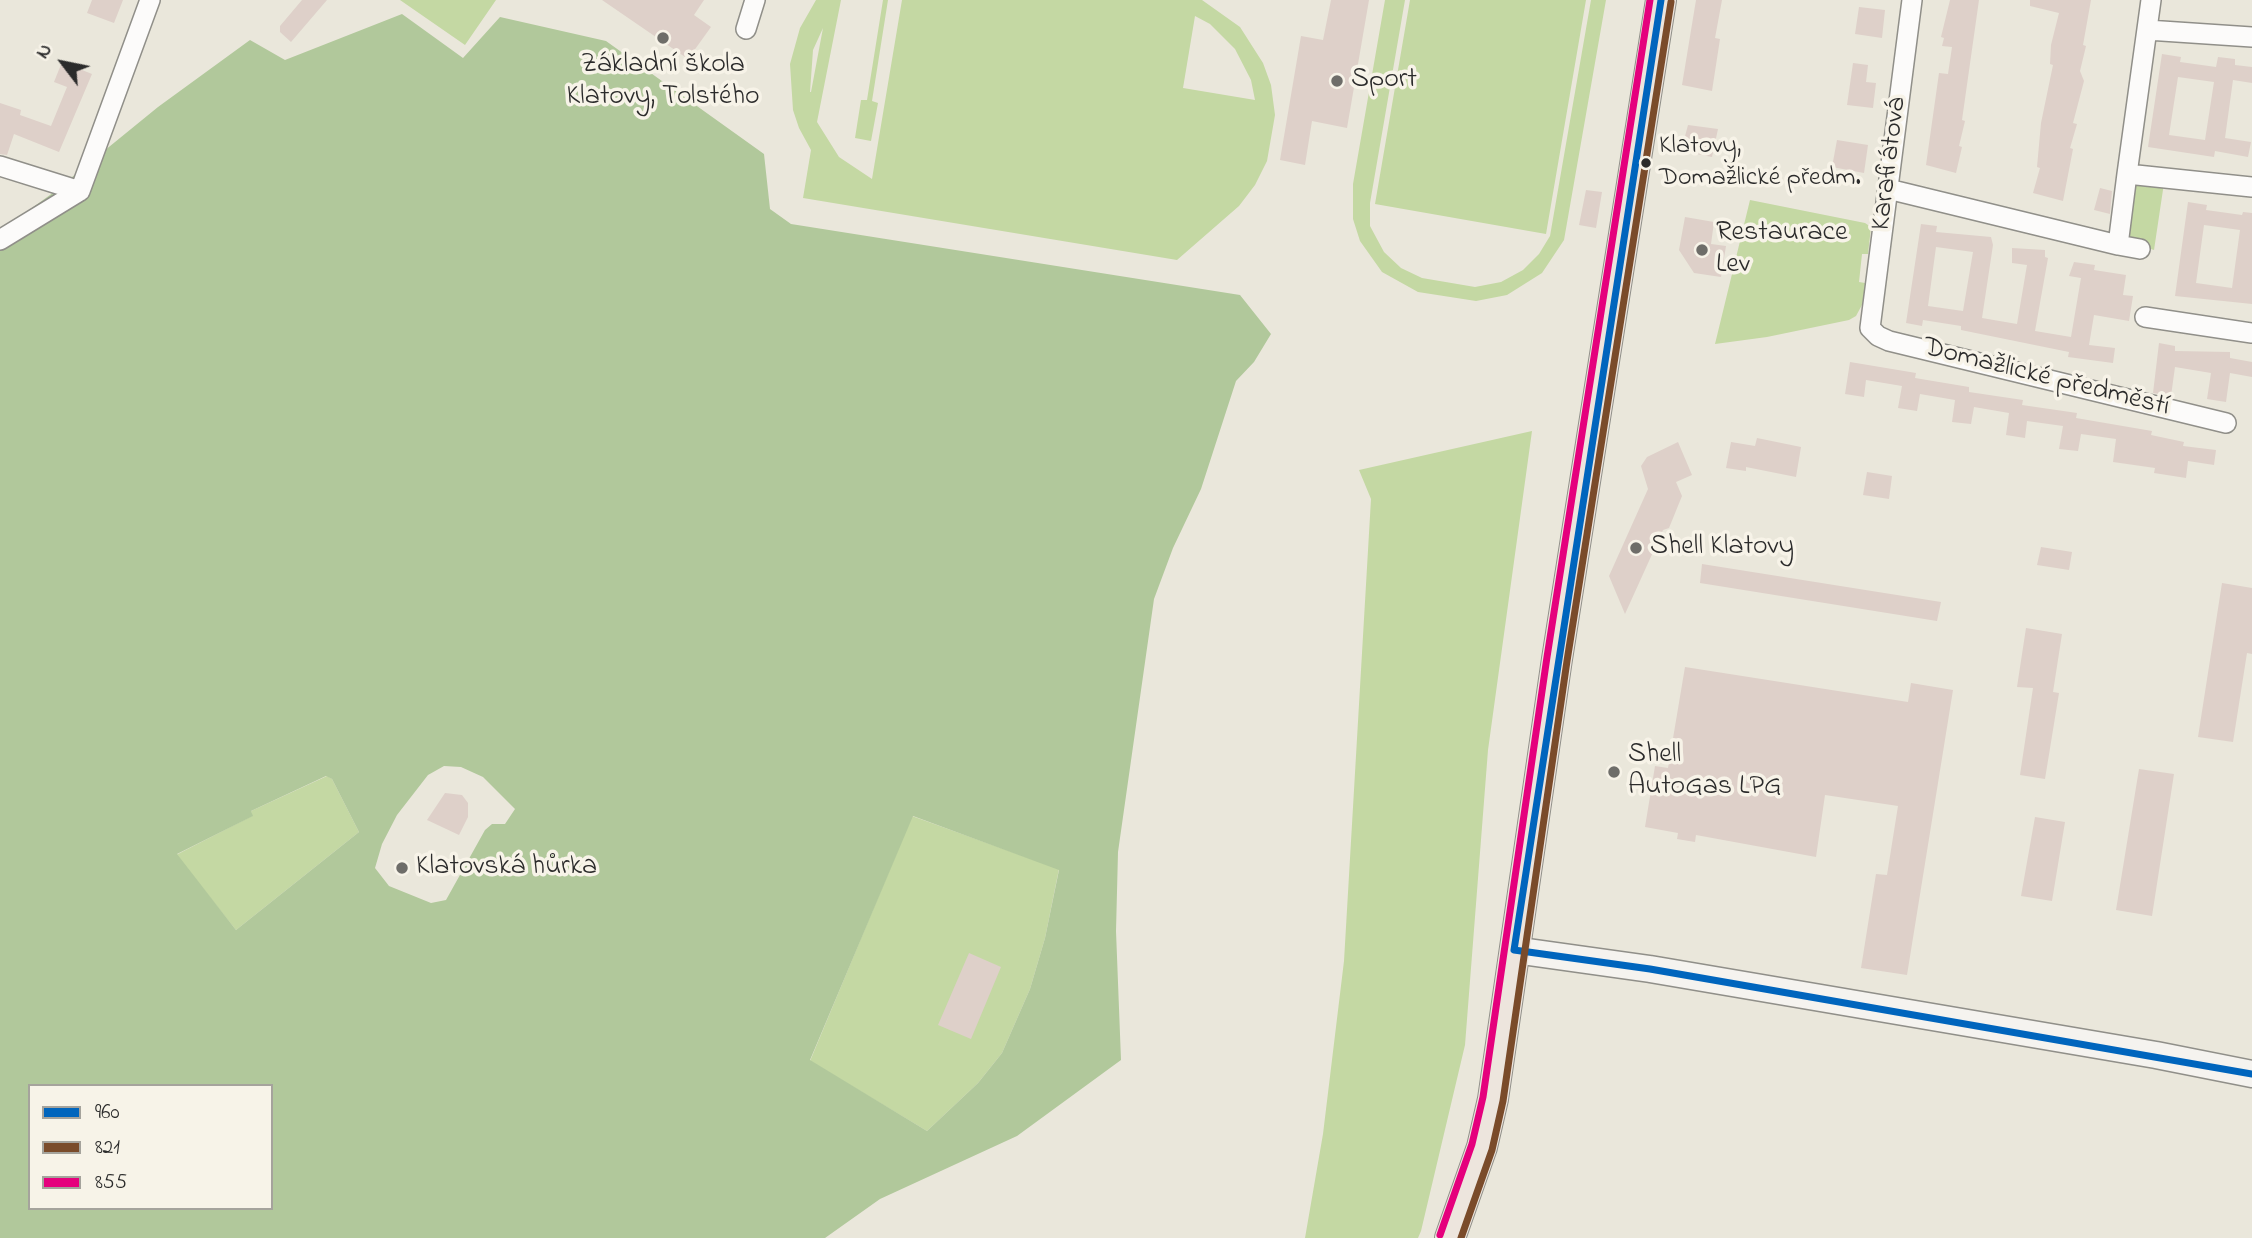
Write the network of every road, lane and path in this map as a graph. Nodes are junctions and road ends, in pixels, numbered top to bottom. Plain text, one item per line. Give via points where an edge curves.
1 (150, 0) edge
2 (755, 0) edge
3 (1661, 0) edge
4 (1912, 0) edge
5 (2151, 0) edge
6 (746, 29) dead end
7 (2147, 30) junction
8 (2252, 37) edge
9 (0, 166) edge
10 (2127, 174) junction
11 (2252, 187) edge
12 (1888, 189) junction
13 (80, 191) junction
14 (0, 240) edge
15 (2118, 245) junction
16 (2140, 249) dead end
17 (2145, 317) dead end
18 (1870, 328) joint
19 (2252, 333) edge
20 (2226, 423) dead end
21 (1514, 950) junction
22 (2252, 1074) edge
23 (1450, 1238) edge

1 - 13 street
2 - 6 street
3 - 21 main road
4 - 12 street, Karafiátová
5 - 7 street
7 - 8 street
7 - 10 street
9 - 13 street
10 - 11 street
10 - 15 street
12 - 15 street
12 - 18 street, Karafiátová
13 - 14 street
15 - 16 street
17 - 19 street
18 - 20 street, Domažlické předměstí via 1889,341
21 - 22 main road via 1650,969
21 - 23 main road via 1493,1099 1482,1147

